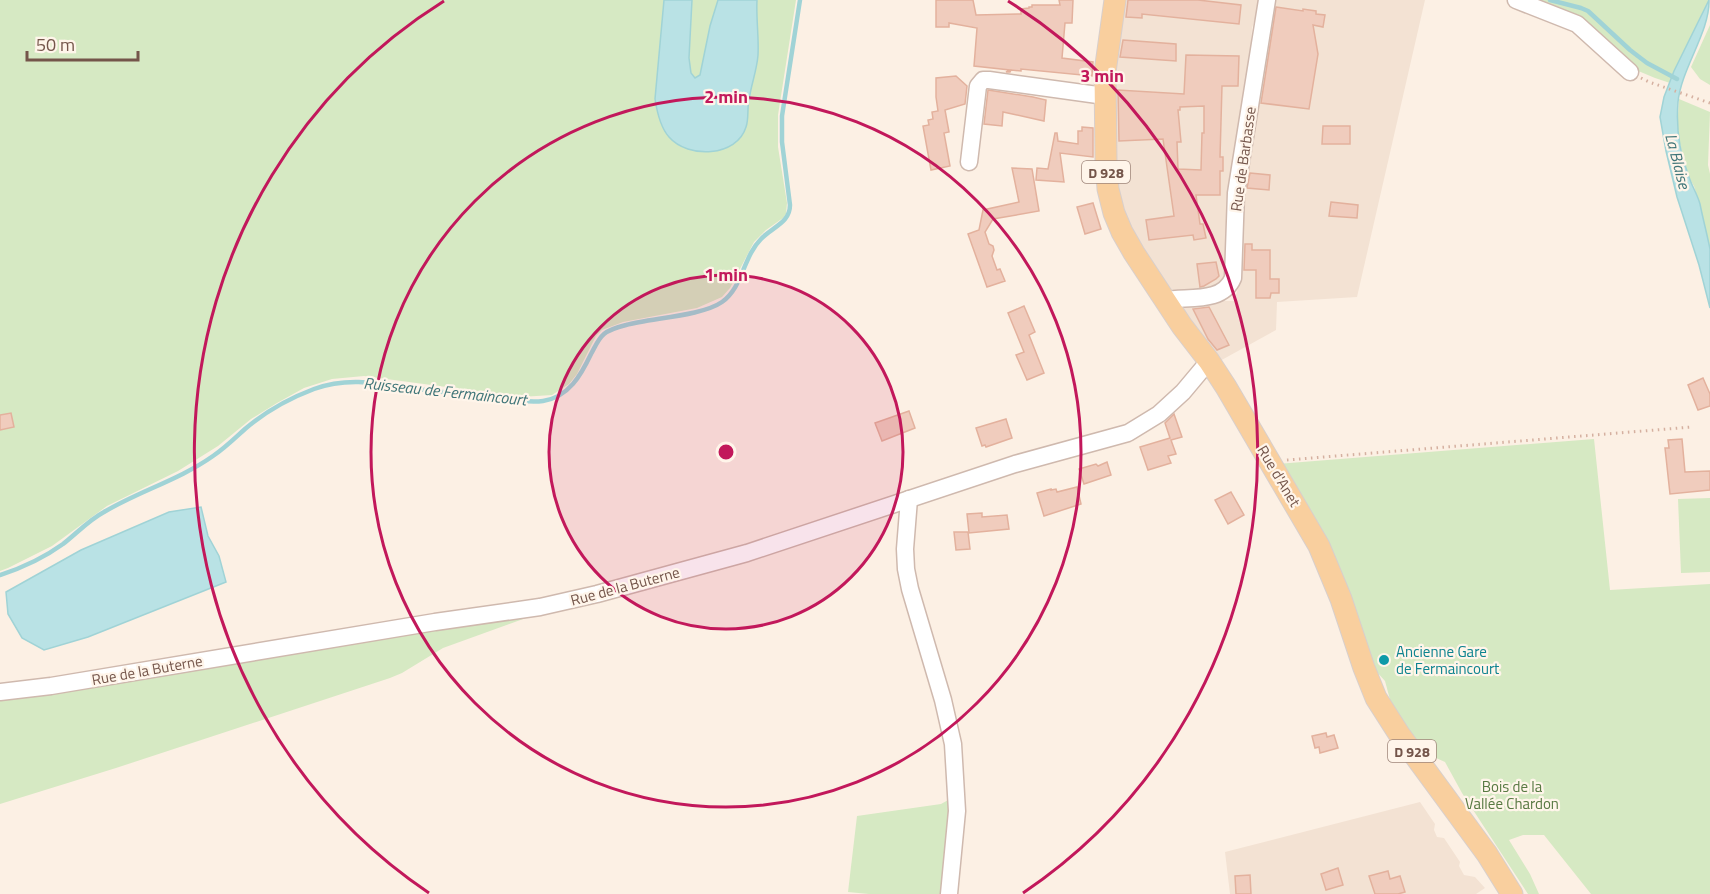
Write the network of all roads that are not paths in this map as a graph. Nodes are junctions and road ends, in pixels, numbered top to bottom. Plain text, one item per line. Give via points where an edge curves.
1 (1115, 0) edge
2 (1267, 0) edge
3 (1516, 0) edge
4 (1630, 72) road end
5 (1105, 96) junction
6 (969, 162) dead end
7 (1165, 300) junction
8 (1206, 365) junction
9 (909, 499) junction
10 (1354, 638) junction
11 (0, 692) edge
12 (949, 894) edge
13 (1512, 894) edge

1 - 5 main road, Rue d'Anet / D 928
2 - 7 street, Rue de Barbasse via 1236,193 1233,278 1226,290 1215,295
3 - 4 street via 1577,24
5 - 6 street via 983,80 978,86
5 - 7 main road, Rue d'Anet / D 928 via 1106,171 1114,213 1127,243
7 - 8 main road, Rue d'Anet / D 928
8 - 9 street, Rue de la Buterne via 1159,414 1128,433
8 - 10 main road, Rue d'Anet / D 928
8 - 10 main road, Rue d'Anet / D 928 via 1270,461 1319,546
9 - 11 street, Rue de la Buterne via 747,553 549,605
9 - 12 street via 906,569 953,744 957,811
10 - 13 main road, Rue d'Anet / D 928 via 1387,717

